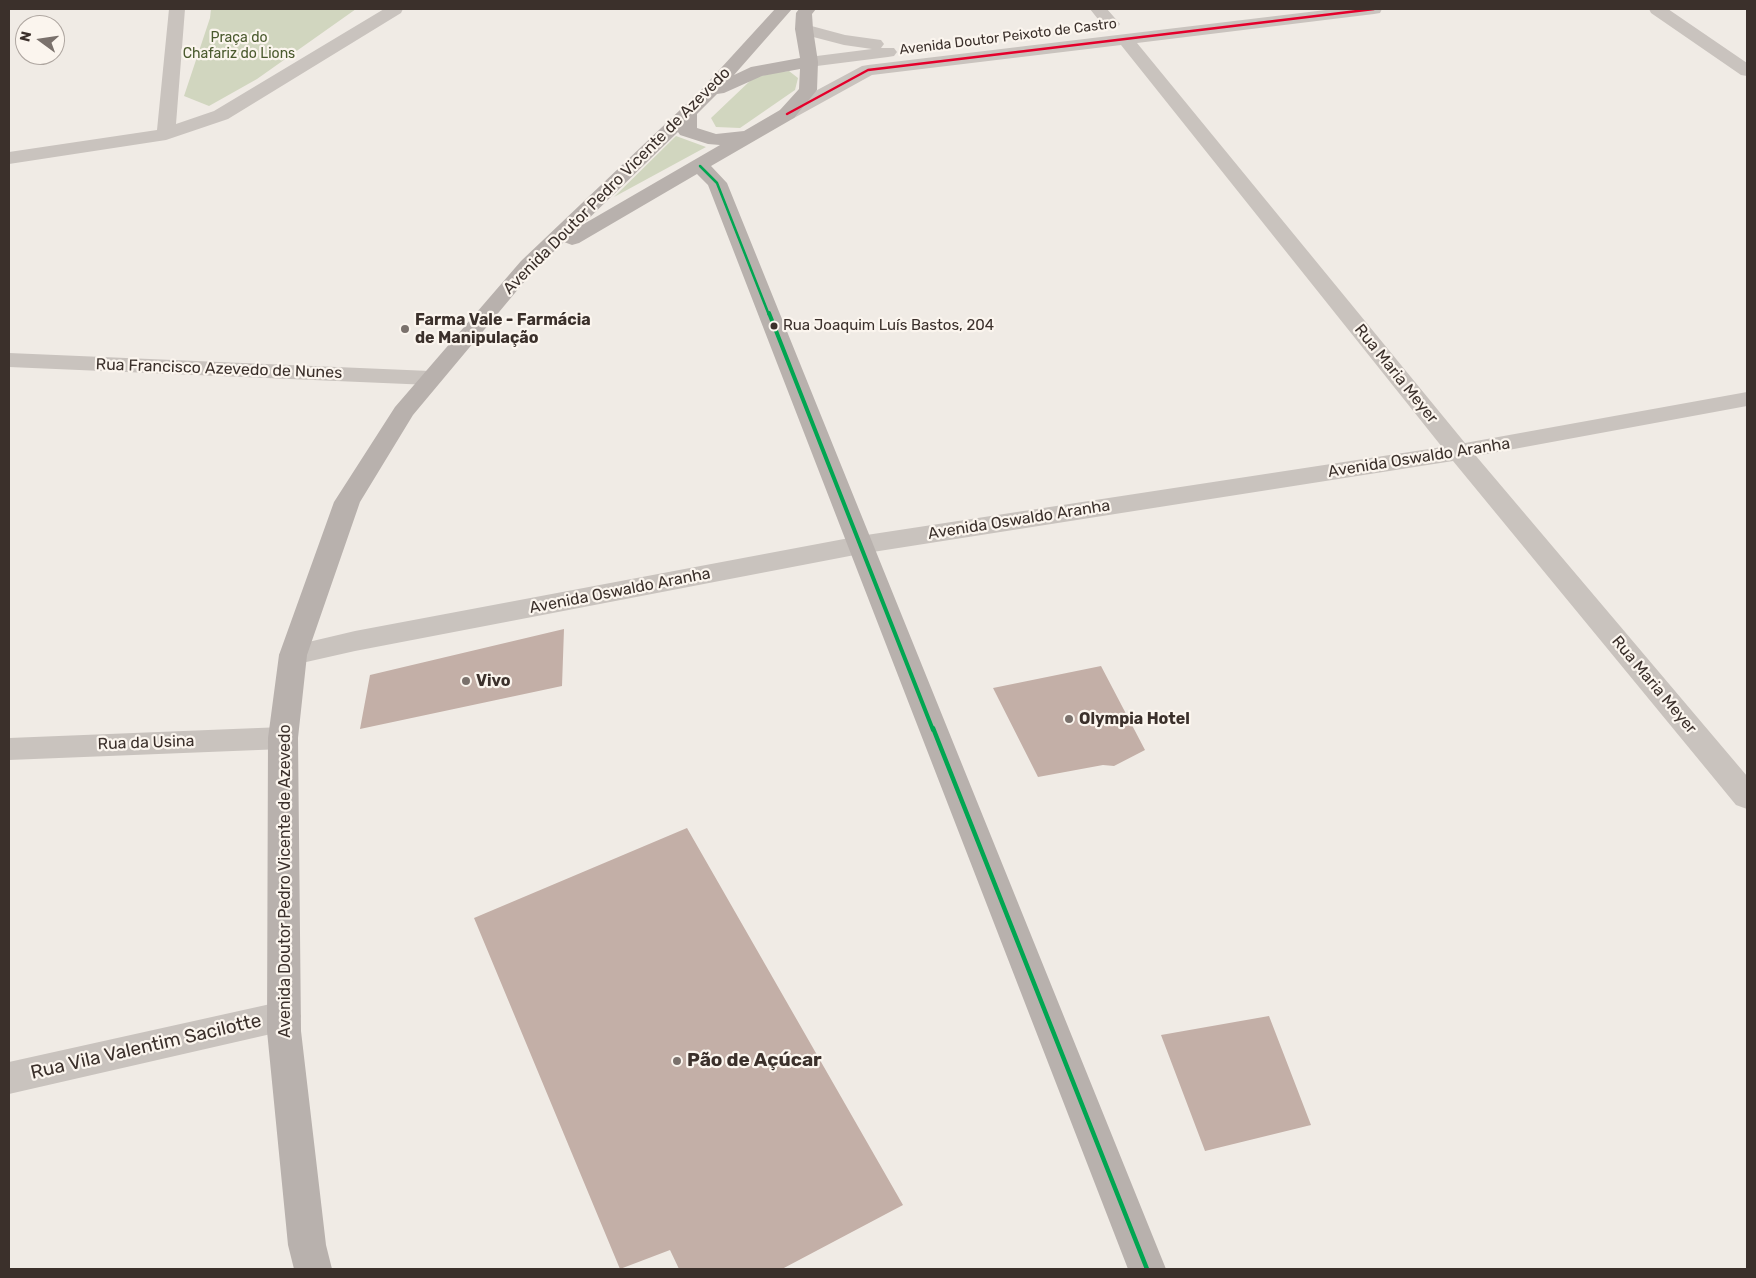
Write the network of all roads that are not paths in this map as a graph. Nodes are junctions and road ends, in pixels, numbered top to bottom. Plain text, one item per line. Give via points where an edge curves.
1 (177, 9) edge
2 (395, 9) edge
3 (784, 9) edge
4 (808, 9) edge
5 (1098, 9) edge
6 (1374, 9) edge
7 (1657, 9) edge
8 (1122, 28) junction
9 (804, 29) junction
10 (911, 50) junction
11 (810, 62) junction
12 (1747, 71) edge
13 (697, 104) junction
14 (787, 114) junction
15 (166, 134) junction
16 (744, 137) junction
17 (9, 158) edge
18 (700, 166) junction
19 (528, 265) junction
20 (9, 360) edge
21 (430, 378) junction
22 (1747, 399) edge
23 (1459, 452) junction
24 (860, 545) junction
25 (293, 655) junction
26 (283, 738) junction
27 (9, 749) edge
28 (1747, 797) edge
29 (284, 1016) junction
30 (9, 1078) edge
31 (313, 1269) edge
32 (1147, 1269) edge

1 - 15 street
2 - 15 street via 220,115
3 - 13 main road, Avenida Doutor Pedro Vicente de Azevedo
4 - 9 main road via 804,13
5 - 8 street, Rua Maria Meyer
6 - 8 street, Avenida Doutor Peixoto de Castro
7 - 12 street
8 - 10 street, Avenida Doutor Peixoto de Castro
8 - 14 street, Avenida Doutor Peixoto de Castro via 868,70
8 - 23 street, Rua Maria Meyer
9 - 10 street via 844,40
9 - 11 main road
10 - 11 street, Avenida Doutor Peixoto de Castro
11 - 13 main road via 757,71
11 - 14 main road via 808,90
13 - 16 main road via 687,131 715,140
13 - 19 main road, Avenida Doutor Pedro Vicente de Azevedo
14 - 16 main road
15 - 17 street
16 - 18 main road
18 - 19 main road
18 - 24 main road via 717,182
19 - 21 main road, Avenida Doutor Pedro Vicente de Azevedo
20 - 21 street, Rua Francisco Azevedo de Nunes
21 - 25 main road, Avenida Doutor Pedro Vicente de Azevedo via 403,412 347,502
22 - 23 street, Avenida Oswaldo Aranha
23 - 24 street, Avenida Oswaldo Aranha
23 - 28 street, Rua Maria Meyer
24 - 25 street, Avenida Oswaldo Aranha
24 - 32 main road
25 - 26 main road, Avenida Doutor Pedro Vicente de Azevedo
26 - 27 street, Rua da Usina
26 - 29 main road, Avenida Doutor Pedro Vicente de Azevedo
29 - 30 street, Rua Vila Valentim Sacilotte
29 - 31 main road, Avenida Doutor Pedro Vicente de Azevedo via 306,1236

